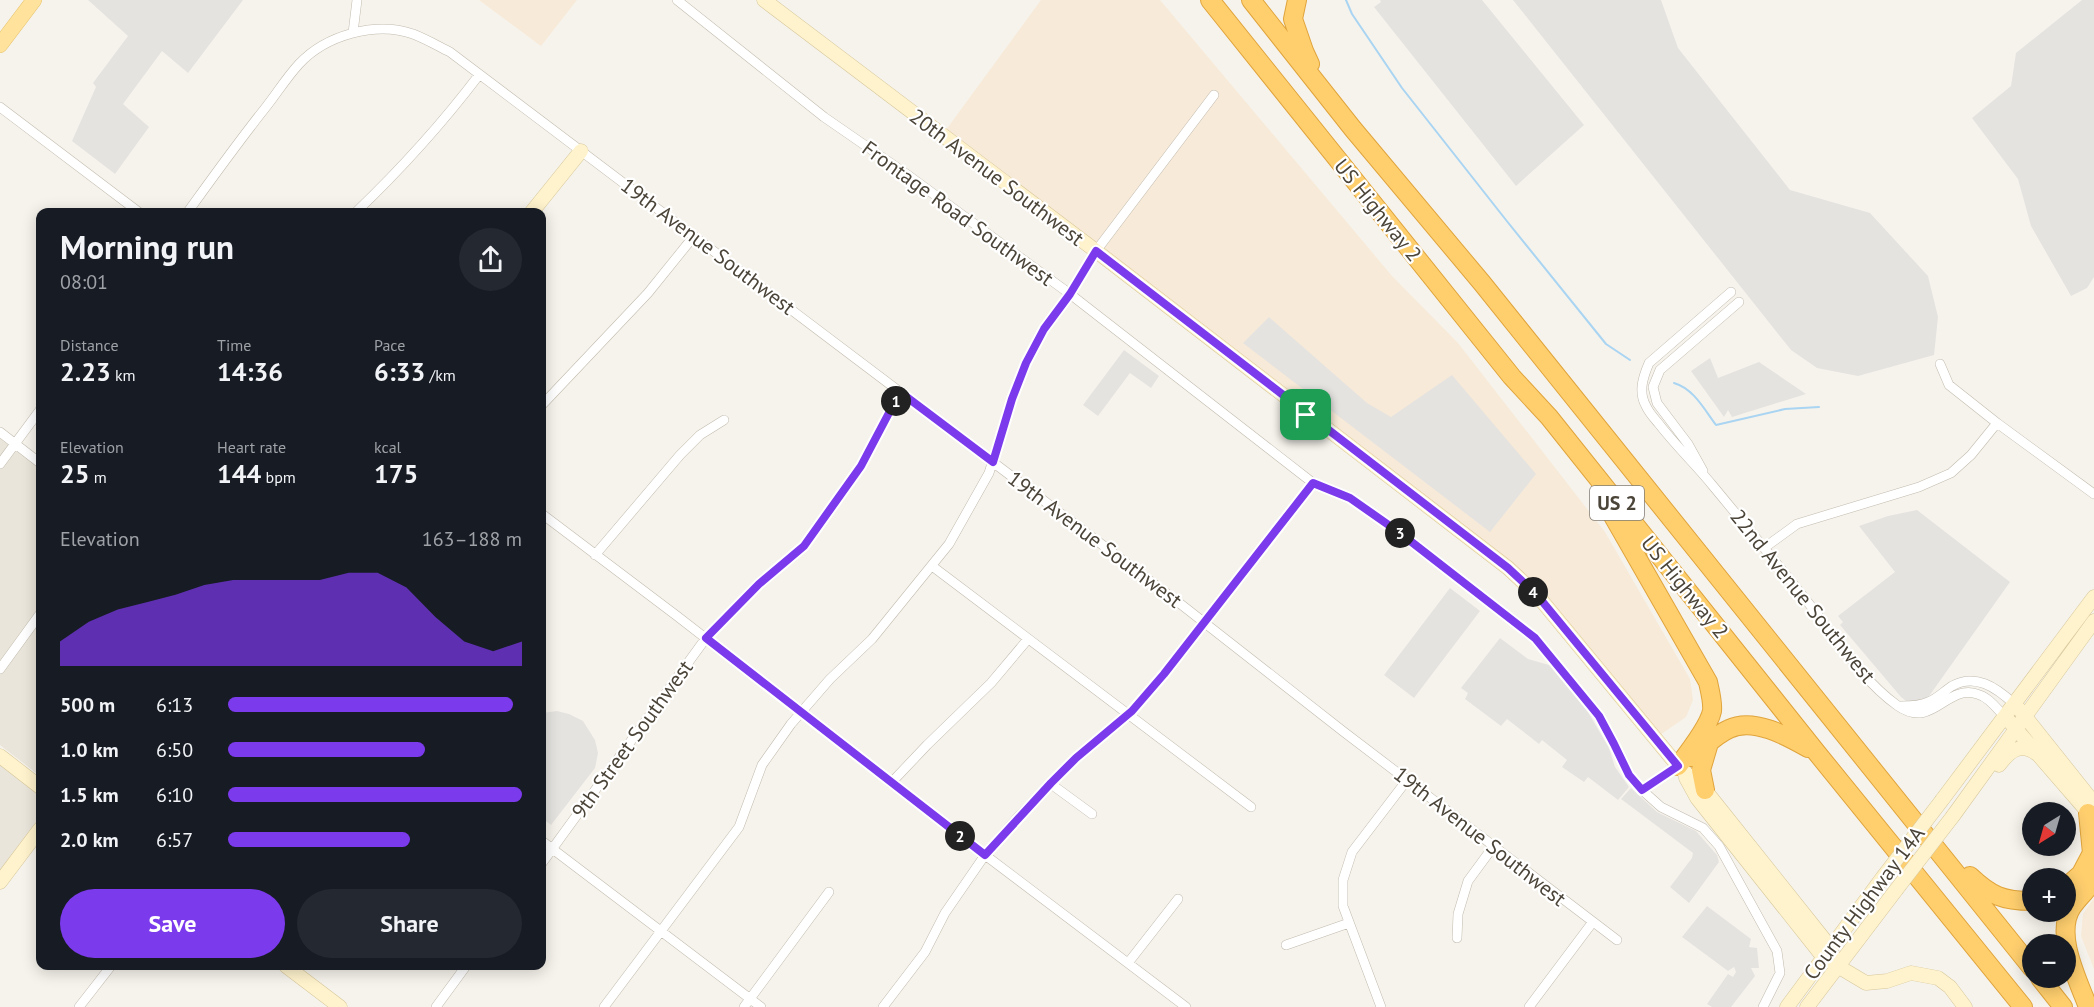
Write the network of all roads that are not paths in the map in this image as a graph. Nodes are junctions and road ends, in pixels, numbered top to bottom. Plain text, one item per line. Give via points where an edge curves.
1 (33, 0) edge
2 (357, 0) edge
3 (677, 0) edge
4 (764, 0) edge
5 (1210, 0) edge
6 (1251, 0) edge
7 (1297, 0) edge
8 (353, 33) junction
9 (0, 45) edge
10 (479, 75) junction
11 (1324, 92) junction
12 (1214, 95) dead end
13 (0, 107) edge
14 (581, 151) junction
15 (133, 208) edge
16 (191, 208) edge
17 (360, 208) edge
18 (535, 208) edge
19 (694, 236) junction
20 (1096, 251) junction
21 (1731, 292) dead end
22 (1070, 294) junction
23 (1739, 302) dead end
24 (1940, 364) dead end
25 (900, 392) junction
26 (546, 401) edge
27 (36, 415) edge
28 (1549, 417) junction
29 (724, 420) dead end
30 (1997, 423) junction
31 (0, 432) edge
32 (15, 444) junction
33 (36, 460) edge
34 (993, 462) junction
35 (0, 464) edge
36 (1313, 483) junction
37 (1710, 483) junction
38 (2094, 494) edge
39 (546, 517) edge
40 (1764, 548) junction
41 (596, 555) junction
42 (932, 566) junction
43 (2094, 597) edge
44 (36, 620) edge
45 (2094, 621) edge
46 (1204, 622) junction
47 (706, 638) junction
48 (1028, 639) junction
49 (0, 669) edge
50 (2014, 704) junction
51 (1898, 706) junction
52 (801, 712) junction
53 (1128, 714) junction
54 (2024, 715) junction
55 (2005, 717) junction
56 (2015, 728) junction
57 (1709, 744) junction
58 (1817, 753) junction
59 (0, 756) edge
60 (2041, 757) junction
61 (1678, 766) junction
62 (1407, 780) junction
63 (891, 783) junction
64 (1051, 783) junction
65 (36, 784) edge
66 (1642, 790) junction
67 (1705, 790) junction
68 (1967, 795) junction
69 (1251, 807) dead end
70 (2092, 812) edge
71 (1092, 814) dead end
72 (1924, 832) junction
73 (36, 834) edge
74 (546, 844) edge
75 (1493, 847) junction
76 (552, 849) junction
77 (985, 855) junction
78 (546, 857) edge
79 (2090, 872) edge
80 (2076, 881) edge
81 (0, 882) edge
82 (830, 892) dead end
83 (1868, 898) junction
84 (1178, 899) dead end
85 (2022, 901) edge
86 (1808, 921) junction
87 (1349, 923) junction
88 (1592, 923) junction
89 (660, 931) junction
90 (1457, 938) dead end
91 (1617, 940) dead end
92 (1286, 945) dead end
93 (1827, 954) junction
94 (2022, 956) edge
95 (1128, 963) junction
96 (1838, 966) junction
97 (108, 970) edge
98 (291, 970) edge
99 (463, 970) edge
100 (2048, 988) edge
101 (747, 1003) edge
102 (79, 1007) edge
103 (340, 1007) edge
104 (436, 1007) edge
105 (604, 1007) edge
106 (761, 1007) edge
107 (884, 1007) edge
108 (1186, 1007) edge
109 (1381, 1007) edge
110 (1529, 1007) edge
111 (1763, 1007) edge
112 (1787, 1007) edge
113 (1807, 1007) edge
114 (1965, 1007) edge
115 (2023, 1007) edge
116 (2063, 1007) edge
117 (2088, 1007) edge

1 - 9 main road
2 - 8 street
3 - 22 street, Frontage Road Southwest via 824,117
4 - 20 main road, 20th Avenue Southwest
5 - 28 highway, US Highway 2 / US 2 via 1512,377
6 - 11 highway, US Highway 2 / US 2
7 - 11 highway via 1293,19
8 - 10 street, 19th Avenue Southwest via 411,33 450,52
8 - 16 street, 19th Avenue Southwest via 318,49 301,62
10 - 14 street, 19th Avenue Southwest
10 - 17 street via 446,118
11 - 72 highway, US Highway 2 / US 2
12 - 20 street
13 - 15 street
14 - 18 main road
14 - 19 street, 19th Avenue Southwest
19 - 25 street, 19th Avenue Southwest
19 - 26 street via 648,293
20 - 22 street
20 - 61 main road, 20th Avenue Southwest via 1508,568 1537,595
21 - 37 street, 22nd Avenue Southwest via 1649,363 1641,393 1646,407 1677,448
22 - 34 street via 1044,329 1026,363
22 - 36 street, Frontage Road Southwest
23 - 37 street, 22nd Avenue Southwest via 1660,370 1653,387 1657,403 1688,444
24 - 30 street via 1949,385
25 - 34 street, 19th Avenue Southwest
25 - 47 street, 9th Street Southwest via 861,466 804,546 759,584
27 - 32 street
28 - 58 highway, US Highway 2 / US 2
28 - 61 highway via 1605,503 1708,682 1712,713
29 - 41 street via 700,435 680,455
30 - 38 street
30 - 40 street via 1951,472 1919,488 1797,524
31 - 32 street
32 - 33 street
32 - 35 street
34 - 42 street via 959,527
34 - 46 street, 19th Avenue Southwest
36 - 46 street
36 - 66 street, Frontage Road Southwest via 1359,504 1535,638 1599,716 1629,775
37 - 40 street, 22nd Avenue Southwest
39 - 41 street
40 - 51 street, 22nd Avenue Southwest via 1854,662
41 - 47 street
42 - 48 street
42 - 52 street via 872,639
43 - 50 main road, County Highway 14A
44 - 49 street
45 - 54 main road
46 - 53 street
46 - 62 street, 19th Avenue Southwest
47 - 52 street
47 - 76 street, 9th Street Southwest
48 - 53 street
48 - 63 street via 991,683
50 - 51 street via 1986,684 1965,681 1929,702
50 - 54 main road
50 - 55 main road, County Highway 14A
51 - 55 street via 1911,713 1925,713 1955,694 1977,693
52 - 63 street
52 - 89 street via 762,765 739,827
53 - 64 street
53 - 69 street
54 - 56 main road
54 - 70 main road
55 - 56 main road
55 - 83 main road, County Highway 14A, bridge
56 - 60 main road
56 - 68 main road
57 - 58 highway via 1730,728 1754,725 1783,733
57 - 61 highway
57 - 67 highway via 1701,770
58 - 115 highway, US Highway 2 / US 2
59 - 65 main road
60 - 68 main road via 2020,747 2009,752 1986,781
60 - 70 main road
61 - 66 street
61 - 67 main road, 20th Avenue Southwest
61 - 93 main road, 20th Avenue Southwest via 1697,798
62 - 75 street, 19th Avenue Southwest
62 - 87 street via 1352,852 1343,880 1343,906
63 - 77 street
64 - 71 street
64 - 77 street
66 - 111 street, Frontage Road Southwest via 1661,807 1703,828 1729,863 1777,951 1780,973
67 - 86 main road, 20th Avenue Southwest
68 - 96 main road, County Highway 14A, bridge
70 - 79 highway
72 - 85 highway via 1987,892
72 - 94 highway, US Highway 2 / US 2
73 - 81 main road
74 - 76 street
75 - 88 street, 19th Avenue Southwest
75 - 90 street via 1468,881 1458,914
76 - 78 street, 9th Street Southwest
76 - 89 street
77 - 95 street
77 - 107 street via 945,913 925,952
79 - 80 highway
79 - 117 highway via 2065,930
82 - 101 street
83 - 86 main road via 1842,925 1829,931
83 - 93 main road, County Highway 14A
84 - 95 street
86 - 93 main road, 20th Avenue Southwest via 1827,943
87 - 92 street
87 - 109 street
88 - 91 street, 19th Avenue Southwest
88 - 110 street
89 - 101 street
89 - 105 street
93 - 96 main road, 20th Avenue Southwest
93 - 112 main road, County Highway 14A
95 - 108 street
96 - 113 main road, County Highway 14A
96 - 114 main road via 1866,983 1911,973 1938,978
97 - 102 street
98 - 103 main road
99 - 104 street
100 - 116 highway
101 - 106 street

